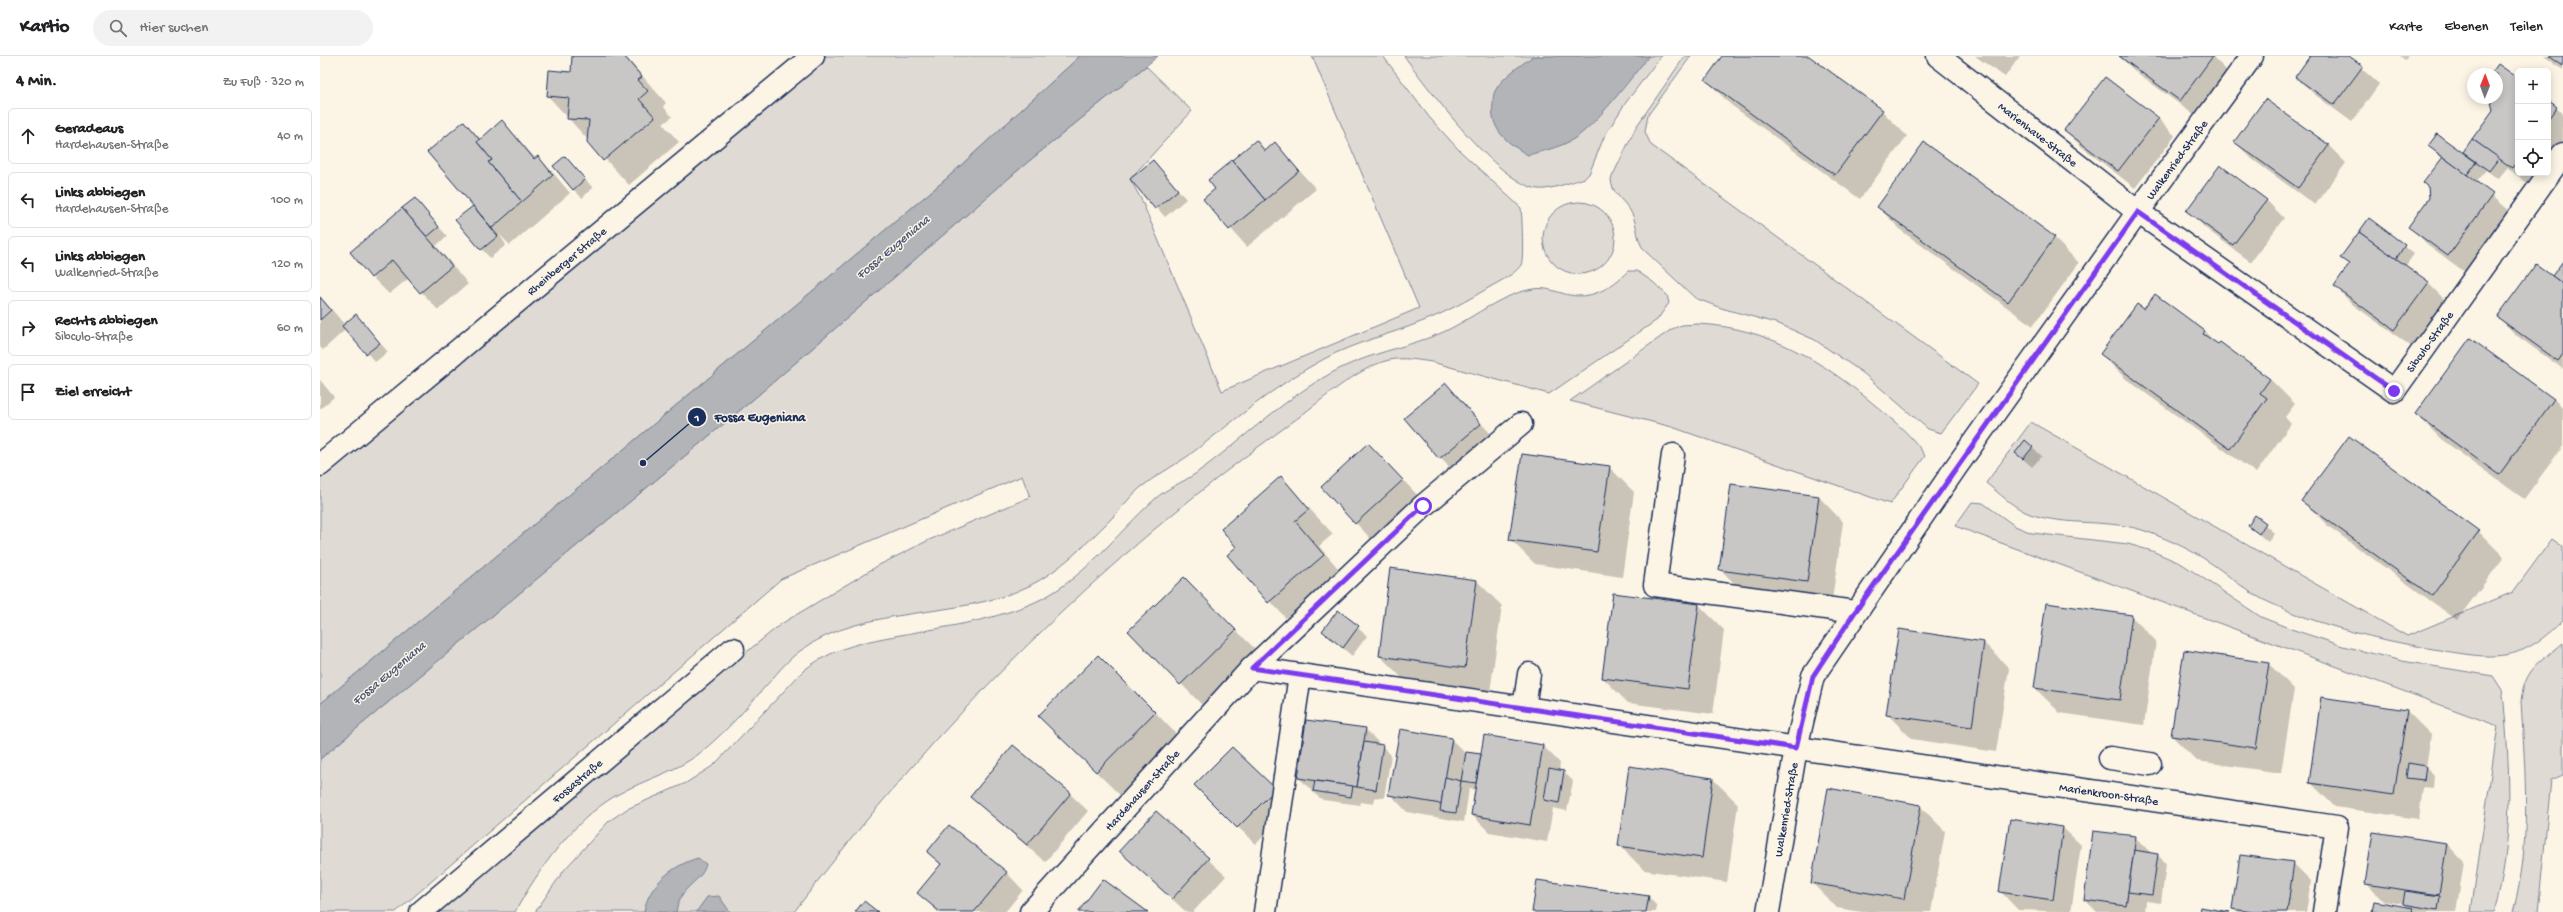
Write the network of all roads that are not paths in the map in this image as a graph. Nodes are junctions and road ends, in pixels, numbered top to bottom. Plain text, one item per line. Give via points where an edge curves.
1 (813, 56) edge
2 (1938, 56) edge
3 (2252, 56) edge
4 (2563, 154) edge
5 (2138, 212) junction
6 (1521, 424) dead end
7 (1673, 455) dead end
8 (320, 465) edge
9 (1855, 612) junction
10 (733, 648) dead end
11 (1252, 668) junction
12 (1529, 674) dead end
13 (1300, 675) junction
14 (1524, 708) junction
15 (1796, 748) junction
16 (2110, 758) dead end
17 (2150, 764) dead end
18 (421, 912) edge
19 (1031, 912) edge
20 (1265, 912) edge
21 (1768, 912) edge
22 (2324, 912) edge

1 - 8 street, Rheinberger Straße
2 - 5 street, Marienhave-Straße
3 - 5 street, Walkenried-Straße
4 - 5 street, Sibculo-Straße via 2394,391
5 - 9 street, Walkenried-Straße
6 - 11 street, Hardehausen-Straße via 1423,506
7 - 9 street via 1655,586
9 - 15 street, Walkenried-Straße via 1813,676
10 - 18 street, Fossastraße
11 - 13 street
11 - 19 street, Hardehausen-Straße
12 - 14 street
13 - 14 street
13 - 20 street
14 - 15 street
15 - 21 street, Walkenried-Straße
15 - 22 street, Marienkroon-Straße via 2337,827
16 - 17 street

